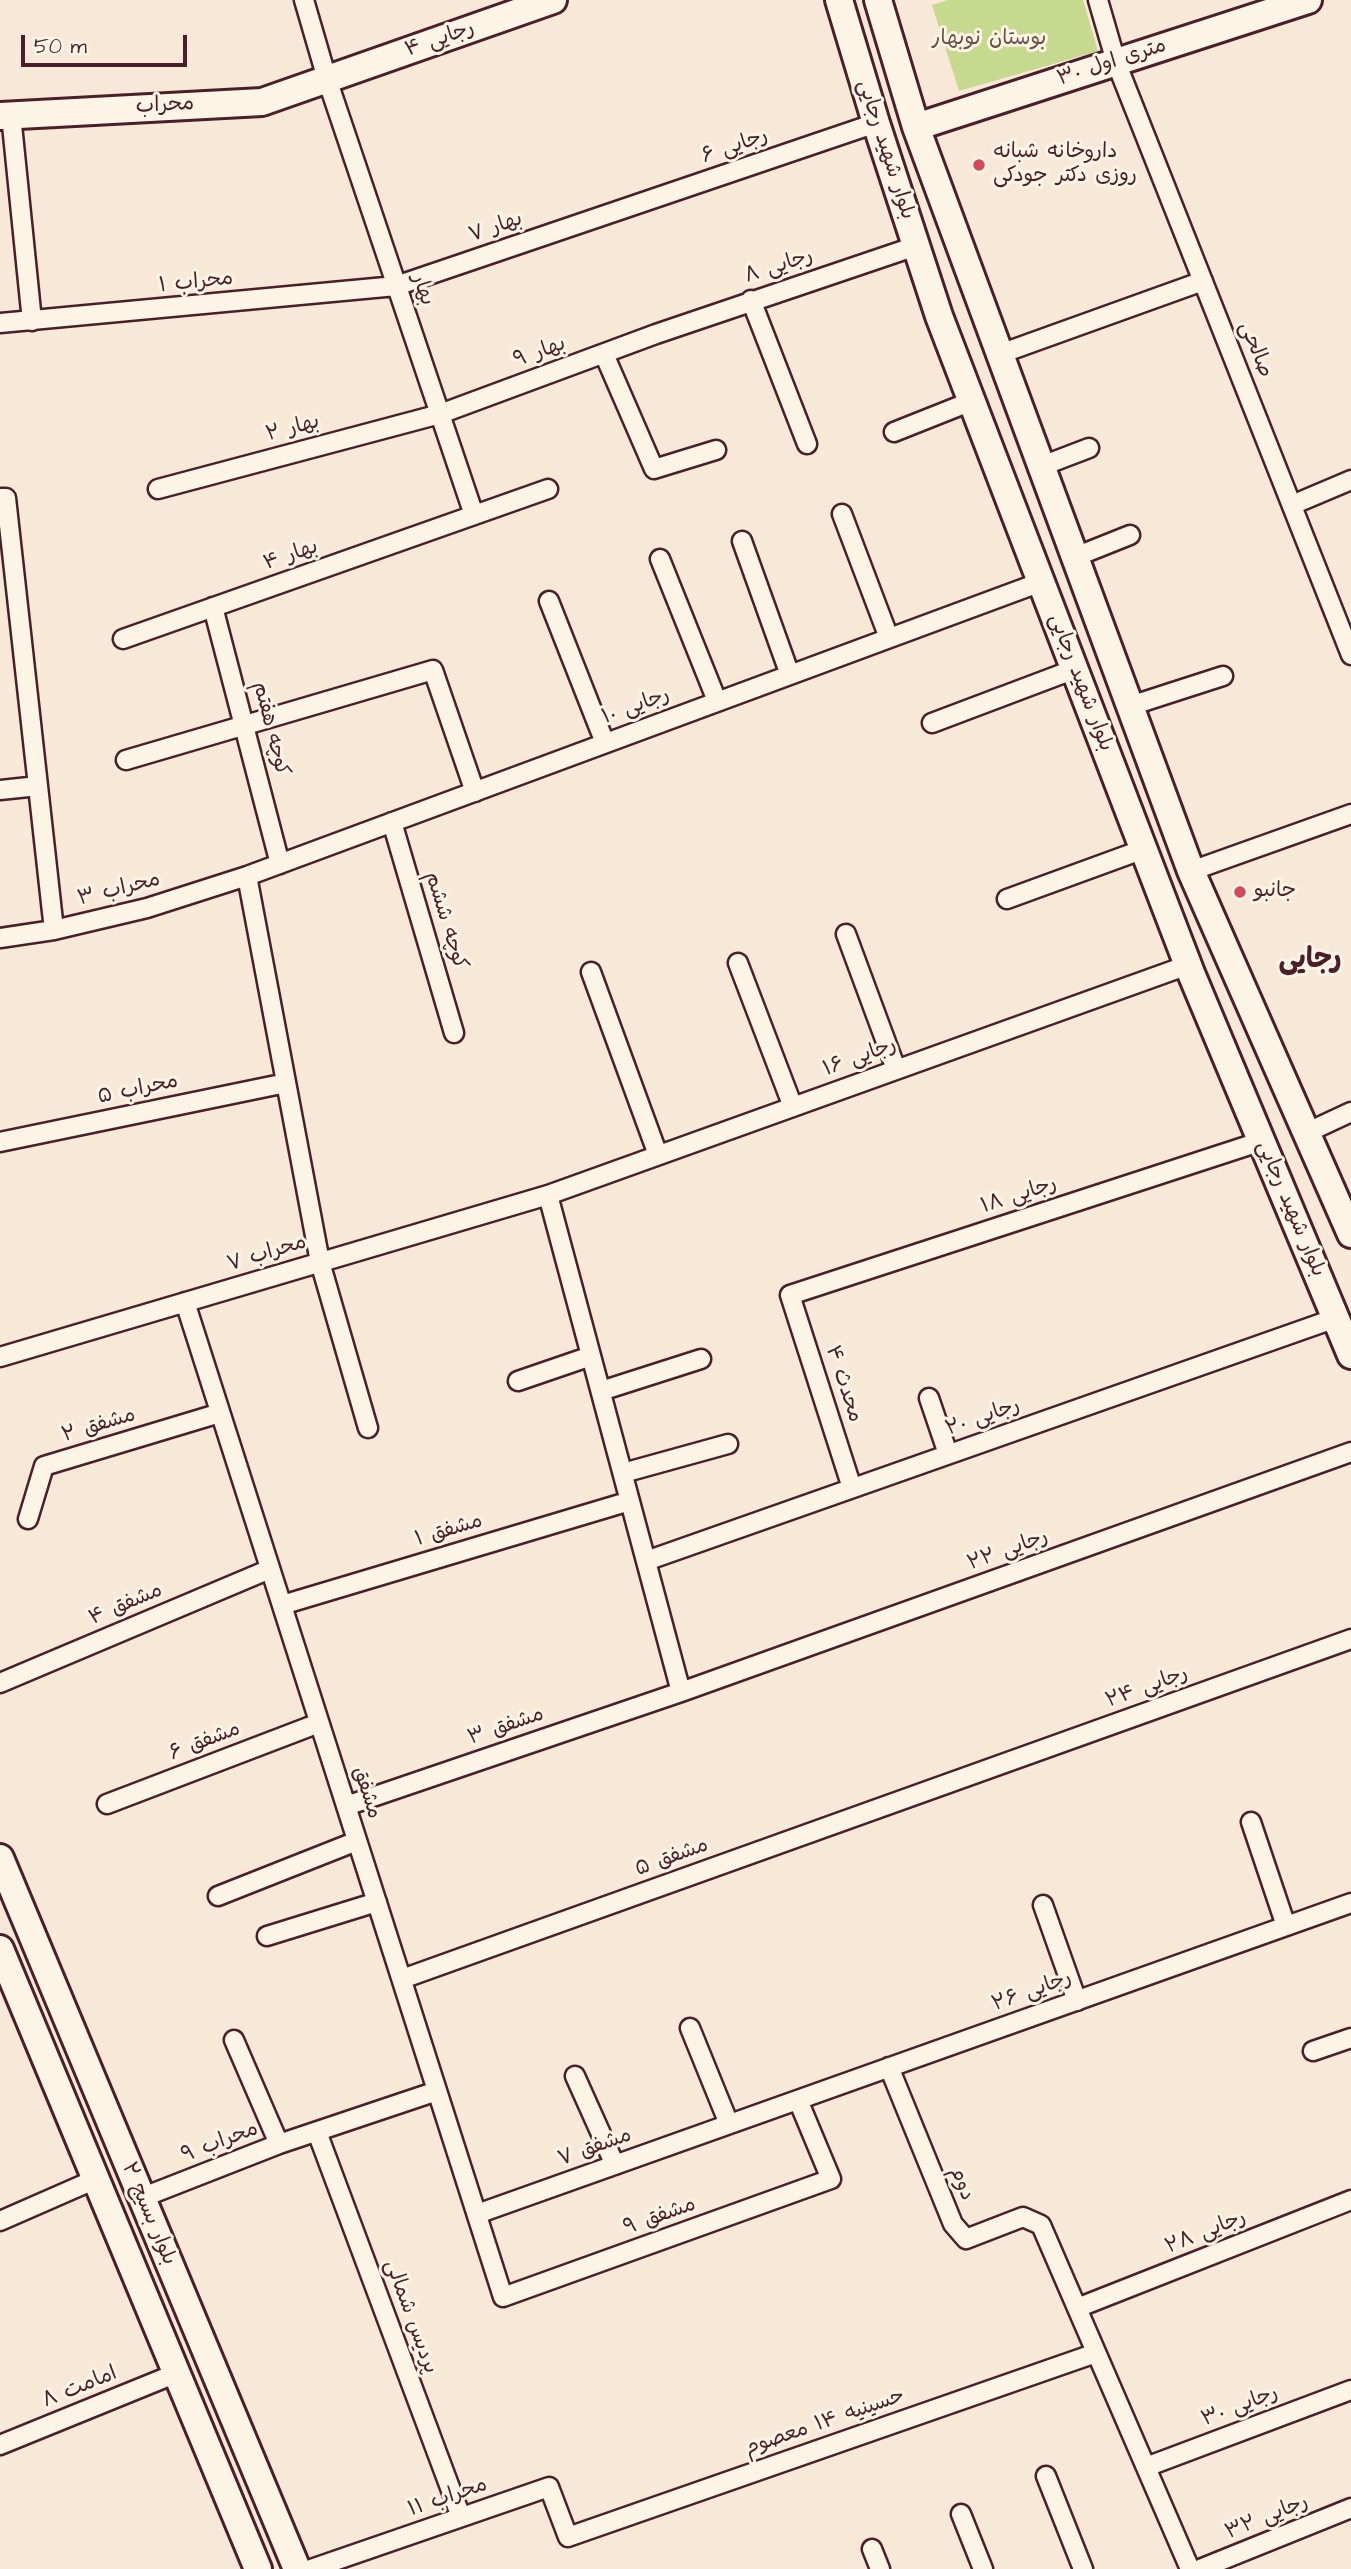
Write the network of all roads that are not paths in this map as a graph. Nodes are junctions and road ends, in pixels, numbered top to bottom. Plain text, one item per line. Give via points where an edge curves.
1 (304, 0) edge
2 (553, 0) edge
3 (839, 0) edge
4 (878, 0) edge
5 (1098, 0) edge
6 (1308, 0) edge
7 (1116, 62) junction
8 (327, 79) junction
9 (6, 116) edge
10 (876, 123) junction
11 (916, 127) junction
12 (610, 213) joint
13 (916, 246) junction
14 (1203, 281) junction
15 (396, 286) junction
16 (751, 300) junction
17 (32, 321) junction
18 (0, 323) edge
19 (656, 334) joint
20 (604, 354) junction
21 (1000, 354) junction
22 (972, 401) junction
23 (440, 414) junction
24 (894, 432) dead end
25 (807, 444) dead end
26 (1089, 448) dead end
27 (716, 450) dead end
28 (1042, 466) junction
29 (1351, 480) edge
30 (158, 489) dead end
31 (548, 489) dead end
32 (3, 498) edge
33 (1292, 505) junction
34 (842, 514) dead end
35 (474, 515) junction
36 (1130, 535) dead end
37 (741, 541) dead end
38 (1075, 557) junction
39 (660, 559) dead end
40 (1041, 582) junction
41 (549, 601) dead end
42 (214, 607) junction
43 (1346, 626) edge
44 (889, 638) junction
45 (123, 639) dead end
46 (1351, 655) edge
47 (1075, 669) junction
48 (790, 675) junction
49 (1223, 676) dead end
50 (717, 701) junction
51 (1130, 706) junction
52 (932, 723) dead end
53 (246, 727) junction
54 (605, 743) junction
55 (126, 761) dead end
56 (38, 786) junction
57 (0, 790) edge
58 (475, 792) junction
59 (1351, 814) edge
60 (392, 822) junction
61 (1144, 849) junction
62 (280, 864) junction
63 (1191, 871) junction
64 (247, 876) junction
65 (1006, 899) dead end
66 (54, 930) junction
67 (846, 934) dead end
68 (0, 939) edge
69 (738, 963) dead end
70 (1188, 965) junction
71 (591, 972) dead end
72 (454, 1033) dead end
73 (896, 1069) junction
74 (286, 1083) junction
75 (793, 1107) junction
76 (1351, 1112) edge
77 (1306, 1133) junction
78 (1262, 1141) junction
79 (0, 1142) edge
80 (658, 1155) junction
81 (548, 1195) junction
82 (1348, 1220) edge
83 (320, 1262) junction
84 (790, 1295) joint
85 (185, 1302) junction
86 (1336, 1318) junction
87 (1351, 1354) edge
88 (591, 1356) junction
89 (0, 1357) edge
90 (701, 1359) dead end
91 (518, 1381) dead end
92 (601, 1391) junction
93 (929, 1398) dead end
94 (220, 1413) junction
95 (368, 1428) dead end
96 (728, 1444) dead end
97 (1351, 1452) edge
98 (948, 1454) junction
99 (623, 1473) junction
100 (852, 1488) junction
101 (630, 1502) junction
102 (28, 1520) dead end
103 (646, 1561) junction
104 (270, 1569) junction
105 (282, 1605) junction
106 (1351, 1639) edge
107 (0, 1683) edge
108 (681, 1692) junction
109 (319, 1723) junction
110 (958, 1780) joint
111 (107, 1804) dead end
112 (346, 1806) junction
113 (1251, 1822) dead end
114 (357, 1841) junction
115 (0, 1858) edge
116 (218, 1896) dead end
117 (377, 1902) junction
118 (1351, 1903) edge
119 (1043, 1905) dead end
120 (1286, 1926) junction
121 (267, 1936) dead end
122 (0, 1949) edge
123 (402, 1979) junction
124 (9, 1994) edge
125 (1077, 2001) junction
126 (690, 2028) dead end
127 (1351, 2038) edge
128 (234, 2040) dead end
129 (1313, 2051) dead end
130 (889, 2067) junction
131 (575, 2076) dead end
132 (437, 2091) junction
133 (798, 2100) junction
134 (107, 2115) junction
135 (729, 2124) junction
136 (75, 2129) junction
137 (317, 2132) junction
138 (279, 2144) junction
139 (615, 2165) junction
140 (96, 2179) junction
141 (141, 2198) junction
142 (1351, 2200) edge
143 (477, 2214) junction
144 (0, 2221) edge
145 (503, 2297) joint
146 (1077, 2308) junction
147 (1096, 2354) junction
148 (177, 2373) junction
149 (1351, 2389) edge
150 (0, 2445) edge
151 (1146, 2467) junction
152 (1046, 2476) dead end
153 (1351, 2508) edge
154 (961, 2514) dead end
155 (461, 2517) junction
156 (568, 2536) joint
157 (872, 2549) dead end
158 (252, 2567) edge
159 (297, 2569) edge
160 (311, 2569) edge
161 (880, 2569) edge
162 (983, 2569) edge
163 (1083, 2569) edge
164 (1190, 2569) edge
165 (1200, 2569) edge

1 - 8 street, بهار
2 - 8 main road, رجایی ۴
3 - 10 main road, بلوار شهید رجایی
4 - 11 main road, بلوار شهید رجایی
5 - 7 street, صالحی
6 - 7 main road, ۳۰ متری اول
7 - 11 main road, ۳۰ متری اول
7 - 14 street, صالحی
8 - 9 main road, محراب via 262,102
8 - 15 street, بهار
9 - 17 street
10 - 12 street, رجایی ۶
10 - 13 main road, بلوار شهید رجایی
11 - 21 main road, بلوار شهید رجایی
12 - 15 street, بهار ۷
13 - 16 street, رجایی ۸
13 - 22 main road, بلوار شهید رجایی
14 - 21 street
14 - 33 street, صالحی
15 - 17 street, محراب ۱
15 - 23 street, بهار
16 - 19 street, رجایی ۸
16 - 25 street
17 - 18 street, محراب ۱
19 - 20 street, بهار ۹
20 - 23 street, بهار ۹
20 - 27 street via 654,469
21 - 28 main road, بلوار شهید رجایی
22 - 24 street
22 - 40 main road, بلوار شهید رجایی
23 - 30 street, بهار ۲
23 - 35 street, بهار
26 - 28 street
28 - 38 main road, بلوار شهید رجایی
29 - 33 street
31 - 35 street, بهار ۴
32 - 56 street
33 - 43 street, صالحی
34 - 44 street
35 - 42 street, بهار ۴
36 - 38 street
37 - 48 street
38 - 51 main road, بلوار شهید رجایی
39 - 50 street
40 - 44 street, رجایی ۱۰
40 - 47 main road, بلوار شهید رجایی
41 - 54 street
42 - 45 street, بهار ۴
42 - 53 street, کوچه هفتم
43 - 46 street, صالحی
44 - 48 street, رجایی ۱۰
47 - 52 street
47 - 61 main road, بلوار شهید رجایی
48 - 50 street, رجایی ۱۰
49 - 51 street
50 - 54 street, رجایی ۱۰
51 - 63 main road, بلوار شهید رجایی
53 - 55 street
53 - 58 street via 433,670
53 - 62 street, کوچه هفتم
54 - 58 street, رجایی ۱۰
56 - 57 street
56 - 66 street
58 - 60 street, رجایی ۱۰
59 - 63 street
60 - 62 street, رجایی ۱۰
60 - 72 street, کوچه ششم
61 - 65 street
61 - 70 main road, بلوار شهید رجایی
62 - 64 street, رجایی ۱۰
63 - 77 main road, بلوار شهید رجایی
64 - 66 street, محراب ۳ via 147,908
64 - 74 street
66 - 68 street, محراب ۳
67 - 73 street
69 - 75 street
70 - 73 street, رجایی ۱۶
70 - 78 main road, بلوار شهید رجایی
71 - 80 street
73 - 75 street, رجایی ۱۶
74 - 79 street, محراب ۵
74 - 83 street
75 - 80 street, رجایی ۱۶
76 - 77 street
77 - 82 main road, بلوار شهید رجایی
78 - 84 street, رجایی ۱۸
78 - 86 main road, بلوار شهید رجایی
80 - 81 street, رجایی ۱۶
81 - 83 street, محراب ۷
81 - 88 street
83 - 85 street, محراب ۷
83 - 95 street
84 - 100 street, محدث ۴
85 - 89 street, محراب ۷
85 - 94 street, مشفق
86 - 87 main road, بلوار شهید رجایی
86 - 98 street, رجایی ۲۰
88 - 91 street
88 - 92 street
90 - 92 street
92 - 99 street
93 - 98 street
94 - 102 street, مشفق ۲ via 44,1466
94 - 104 street, مشفق
96 - 99 street
97 - 108 street, رجایی ۲۲
98 - 100 street, رجایی ۲۰
99 - 101 street
100 - 103 street, رجایی ۲۰
101 - 103 street
101 - 105 street, مشفق ۱
103 - 108 street
104 - 105 street, مشفق
104 - 107 street, مشفق ۴
105 - 109 street, مشفق
106 - 110 street, رجایی ۲۴
108 - 112 street, مشفق ۳
109 - 111 street, مشفق ۶
109 - 112 street, مشفق
110 - 123 street, مشفق ۵
112 - 114 street, مشفق
113 - 120 street
114 - 116 street
114 - 117 street, مشفق
115 - 134 main road, بلوار بسیج ۲
117 - 121 street
117 - 123 street, مشفق
118 - 120 street, رجایی ۲۶
119 - 125 street
120 - 125 street, رجایی ۲۶
122 - 124 main road, بلوار بسیج ۲
123 - 132 street, مشفق
124 - 136 main road, بلوار بسیج ۲
125 - 130 street, رجایی ۲۶
126 - 135 street
127 - 129 street
128 - 138 street
130 - 133 street, رجایی ۲۶
130 - 146 street, دوم via 953,2224 966,2239 1023,2217 1041,2225
131 - 139 street
132 - 137 street, محراب ۹
132 - 143 street, مشفق
133 - 135 street, رجایی ۲۶
133 - 145 street, مشفق ۹ via 831,2179
134 - 136 main road
134 - 141 main road, بلوار بسیج ۲
135 - 139 street, مشفق ۷
136 - 140 main road, بلوار بسیج ۲
137 - 138 street, محراب ۹
137 - 155 street, پردیس شمالی
138 - 141 street, محراب ۹
139 - 143 street, مشفق ۷
140 - 144 street
140 - 148 main road, بلوار بسیج ۲
141 - 159 main road, بلوار بسیج ۲
142 - 146 street, رجایی ۲۸
143 - 145 street, مشفق
146 - 147 street
147 - 151 street
147 - 156 street, حسینیه ۱۴ معصوم
148 - 150 street, امامت ۸
148 - 158 main road, بلوار بسیج ۲
149 - 151 street, رجایی ۳۰
151 - 164 street
152 - 163 street
153 - 165 street, رجایی ۳۲
154 - 162 street
155 - 156 street, محراب ۱۱ via 549,2487
155 - 160 street, محراب ۱۱
157 - 161 street

